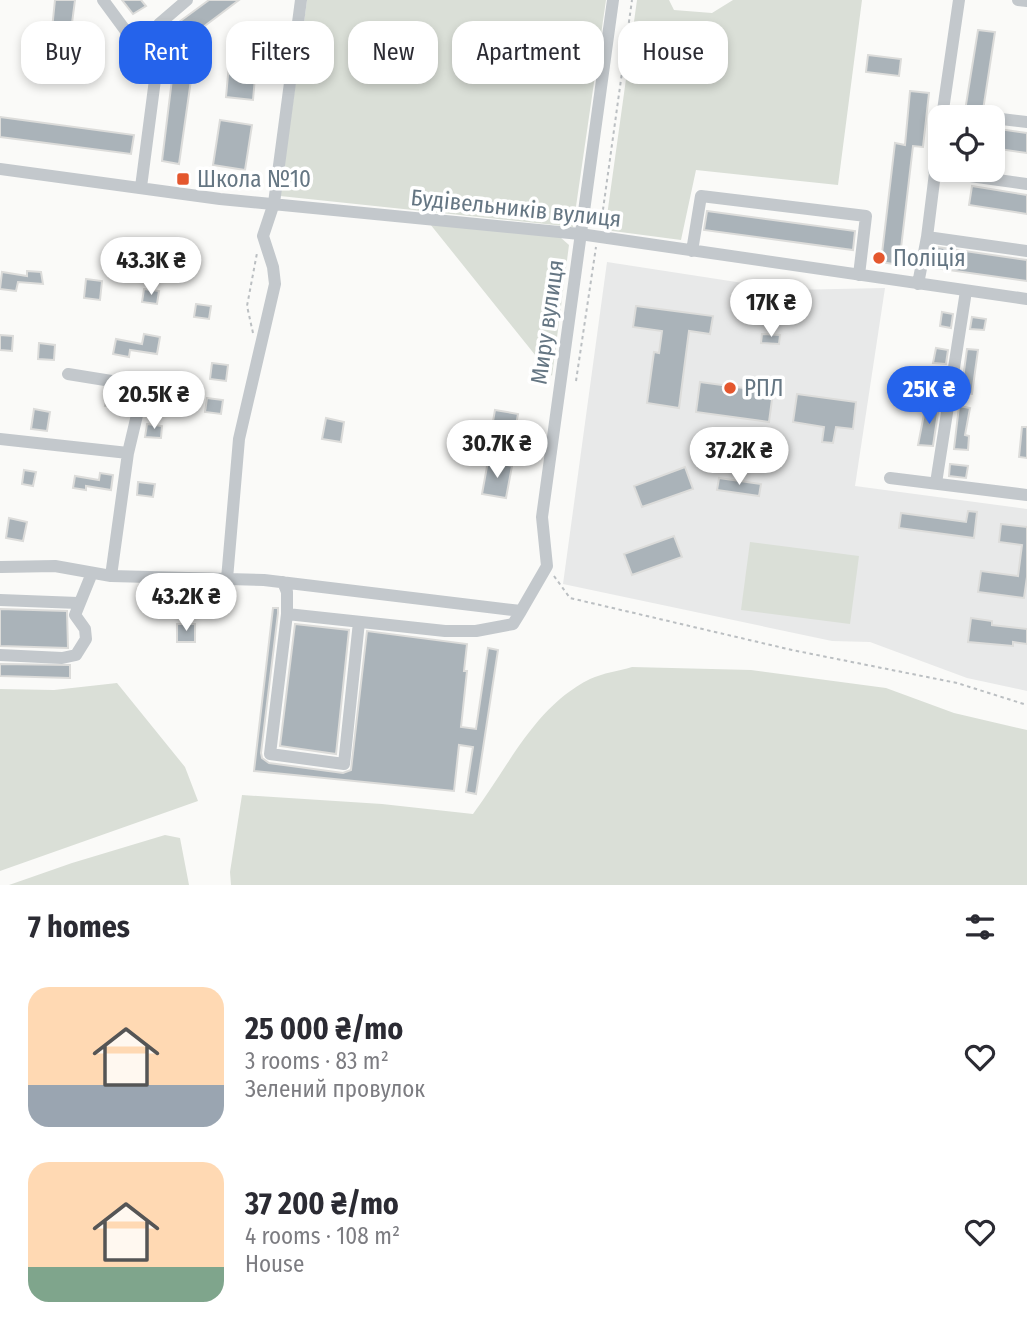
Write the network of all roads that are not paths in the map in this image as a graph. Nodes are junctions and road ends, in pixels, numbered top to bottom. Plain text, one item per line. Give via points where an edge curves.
1 (103, 0) edge
2 (186, 0) edge
3 (301, 0) edge
4 (613, 0) edge
5 (959, 0) edge
6 (1018, 0) edge
7 (1027, 1) edge
8 (162, 21) edge
9 (119, 22) edge
10 (154, 84) edge
11 (944, 105) edge
12 (1005, 119) edge
13 (1027, 122) edge
14 (0, 169) edge
15 (1005, 181) edge
16 (933, 182) edge
17 (1027, 184) edge
18 (141, 187) junction
19 (274, 203) junction
20 (580, 234) junction
21 (927, 237) junction
22 (692, 251) junction
23 (1027, 251) edge
24 (859, 275) junction
25 (918, 284) junction
26 (966, 291) junction
27 (1027, 299) edge
28 (68, 374) dead end
29 (0, 439) edge
30 (128, 453) junction
31 (890, 478) dead end
32 (936, 483) junction
33 (1027, 495) edge
34 (2, 567) edge
35 (92, 573) junction
36 (111, 576) junction
37 (227, 579) junction
38 (283, 582) junction
39 (0, 600) edge
40 (78, 603) junction
41 (522, 611) junction
42 (287, 614) junction
43 (359, 622) junction
44 (0, 655) edge

1 - 9 street
2 - 8 street
3 - 19 street
4 - 20 street, Миру вулиця
5 - 11 street
6 - 7 street
10 - 18 street
12 - 13 street
14 - 18 street, Будівельників вулиця
15 - 17 street
16 - 21 street
18 - 19 street, Будівельників вулиця
19 - 20 street, Будівельників вулиця
19 - 37 street via 263,236 275,284 239,439
20 - 22 street, Будівельників вулиця
20 - 41 street, Миру вулиця via 542,517 547,566
21 - 23 street
21 - 25 street
22 - 24 street, Будівельників вулиця
22 - 24 street via 701,196 866,216
24 - 25 street, Будівельників вулиця
25 - 26 street, Будівельників вулиця
26 - 27 street, Будівельників вулиця
26 - 32 street
28 - 30 street via 130,384 142,394
29 - 30 street
30 - 36 street
31 - 32 street
32 - 33 street
34 - 35 street via 55,566
35 - 36 street
35 - 40 street
36 - 37 street
37 - 38 street
38 - 41 street
38 - 42 street via 288,592
39 - 40 street
40 - 44 street via 75,615 86,639 76,654 62,658
41 - 43 street via 513,624 476,631
42 - 43 street
42 - 43 street via 270,754 344,764

